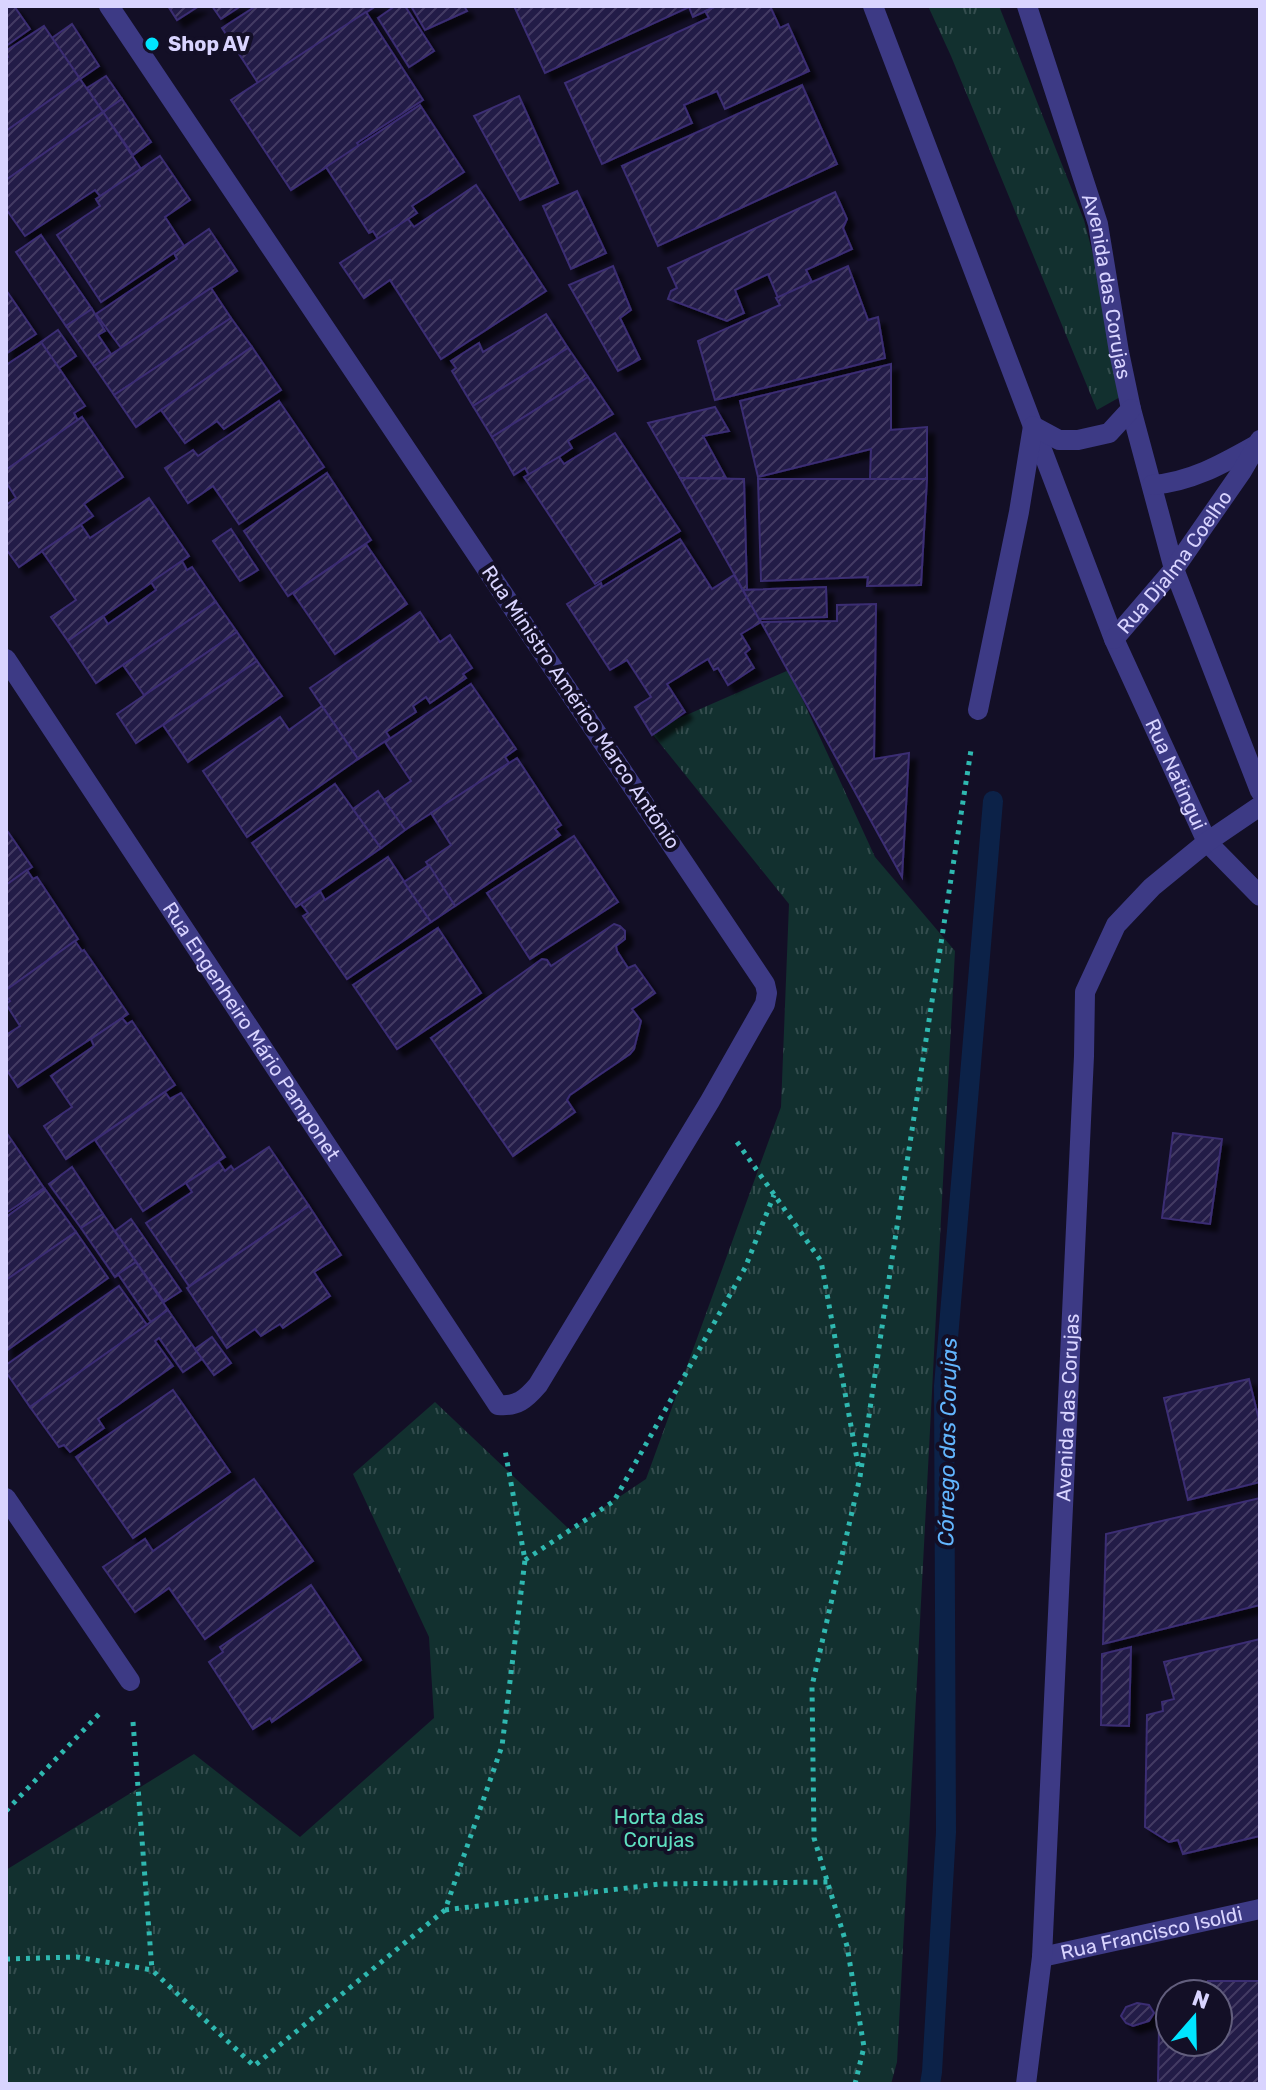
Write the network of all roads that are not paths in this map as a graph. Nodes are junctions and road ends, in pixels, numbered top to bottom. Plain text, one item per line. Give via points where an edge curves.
1 (109, 6) edge
2 (873, 6) edge
3 (1027, 6) edge
4 (1131, 409) junction
5 (1033, 426) junction
6 (1259, 442) edge
7 (1152, 485) junction
8 (1174, 569) junction
9 (1114, 639) junction
10 (6, 659) edge
11 (978, 710) road end
12 (1260, 791) edge
13 (1260, 806) edge
14 (1207, 842) junction
15 (1260, 896) edge
16 (498, 1405) joint
17 (6, 1498) edge
18 (130, 1681) road end
19 (1260, 1909) edge
20 (1042, 1957) junction
21 (1026, 2084) edge

1 - 16 street, Rua Ministro Américo Marco Antônio via 760,974 767,993 710,1101 538,1385 517,1404
2 - 5 street
3 - 4 street, Avenida das Corujas via 1098,224
4 - 5 street via 1109,433 1078,440 1059,440
4 - 7 street, Avenida das Corujas
5 - 9 street
5 - 11 street
6 - 7 street, Rua Djalma Coelho via 1183,481
6 - 8 street, Rua Djalma Coelho
7 - 8 street, Avenida das Corujas
8 - 9 street, Rua Djalma Coelho
8 - 12 street
9 - 14 street, Rua Natingui
10 - 16 street, Rua Engenheiro Mário Pamponet
13 - 14 street, Avenida das Corujas
14 - 15 street, Rua Natingui
14 - 20 street, Avenida das Corujas via 1116,925 1085,992
17 - 18 street
19 - 20 street, Rua Francisco Isoldi
20 - 21 street, Avenida das Corujas

